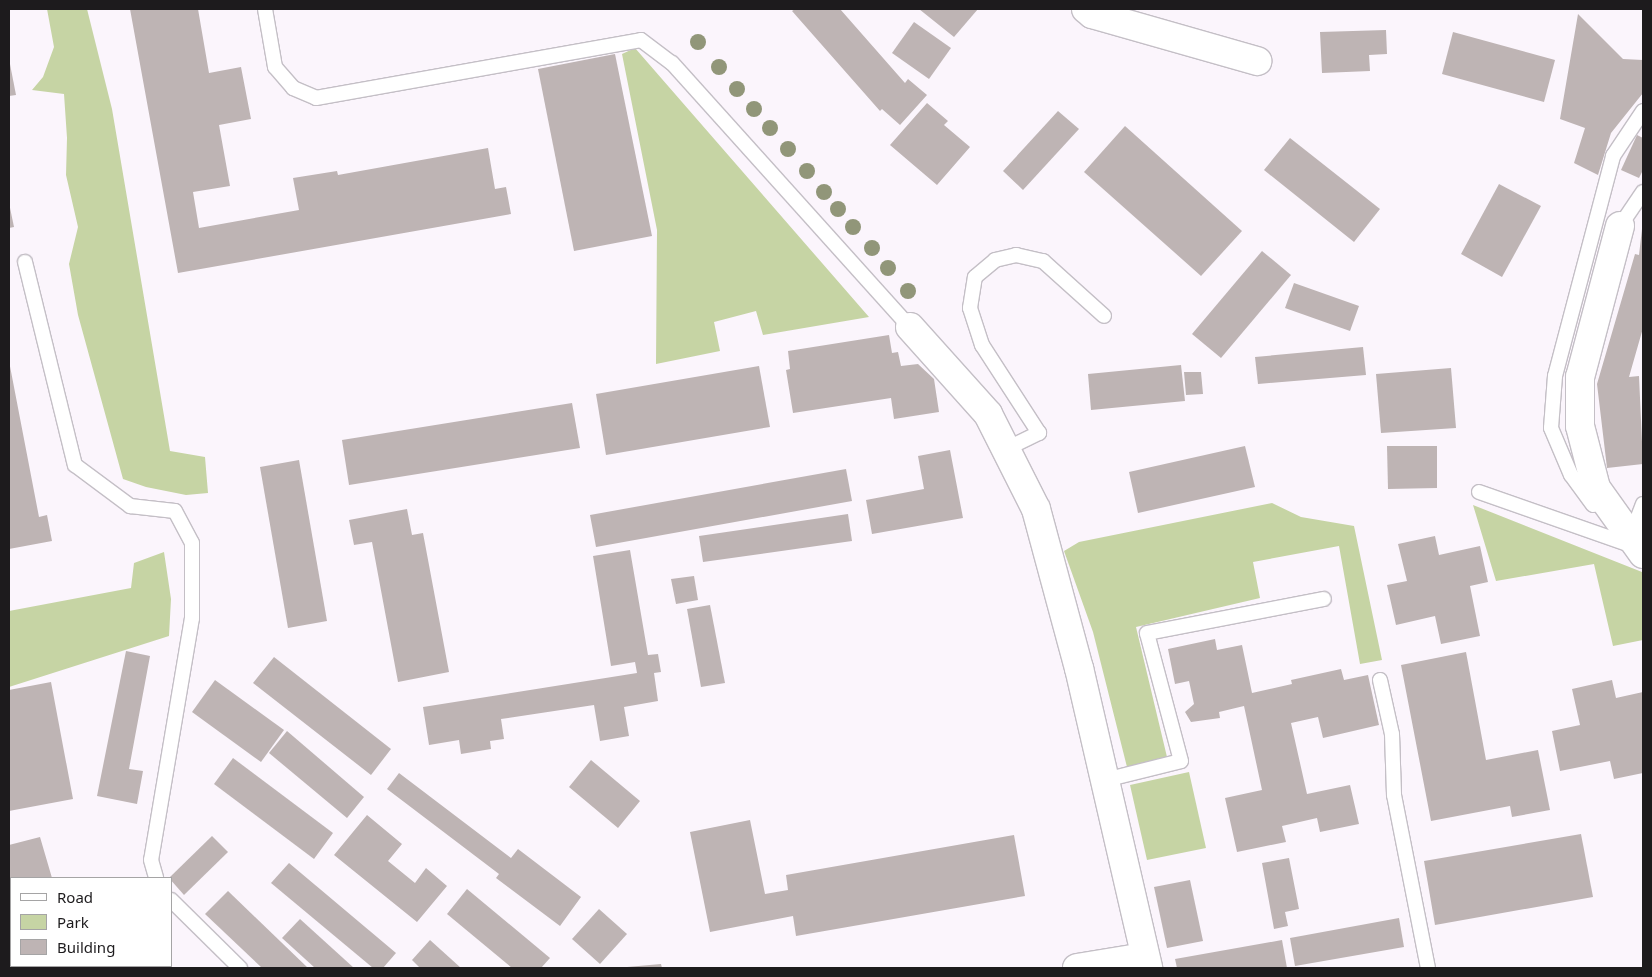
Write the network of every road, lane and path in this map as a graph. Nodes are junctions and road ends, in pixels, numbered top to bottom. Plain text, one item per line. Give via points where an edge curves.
1 (265, 9) edge
2 (1086, 9) edge
3 (1257, 61) dead end
4 (1643, 112) edge
5 (1643, 192) edge
6 (1620, 226) joint
7 (25, 262) dead end
8 (1104, 316) dead end
9 (910, 327) joint
10 (1006, 449) junction
11 (1479, 492) dead end
12 (1643, 504) edge
13 (1615, 517) junction
14 (1640, 551) edge
15 (1324, 599) dead end
16 (1380, 680) dead end
17 (1104, 780) junction
18 (156, 877) edge
19 (172, 901) edge
20 (1146, 962) edge
21 (240, 968) edge
22 (1077, 968) edge
23 (1428, 968) edge

1 - 9 lane via 275,68 293,88 316,98 642,40 672,63
2 - 3 street via 1092,14
4 - 13 lane via 1613,156 1554,385 1551,428 1571,475 1596,509
5 - 6 lane
6 - 13 street via 1580,377 1580,426 1596,488
7 - 18 lane via 75,465 130,506 175,511 192,543 192,618 151,860
8 - 10 lane via 1043,261 1016,255 995,260 975,277 970,308 982,345 1039,433
9 - 10 street via 988,414
10 - 17 street via 1036,508 1079,668
11 - 14 lane
12 - 14 lane via 1638,517
13 - 14 street
15 - 17 lane via 1147,633 1181,761
16 - 23 lane via 1392,734 1394,795
17 - 20 street
19 - 21 lane
20 - 22 street

